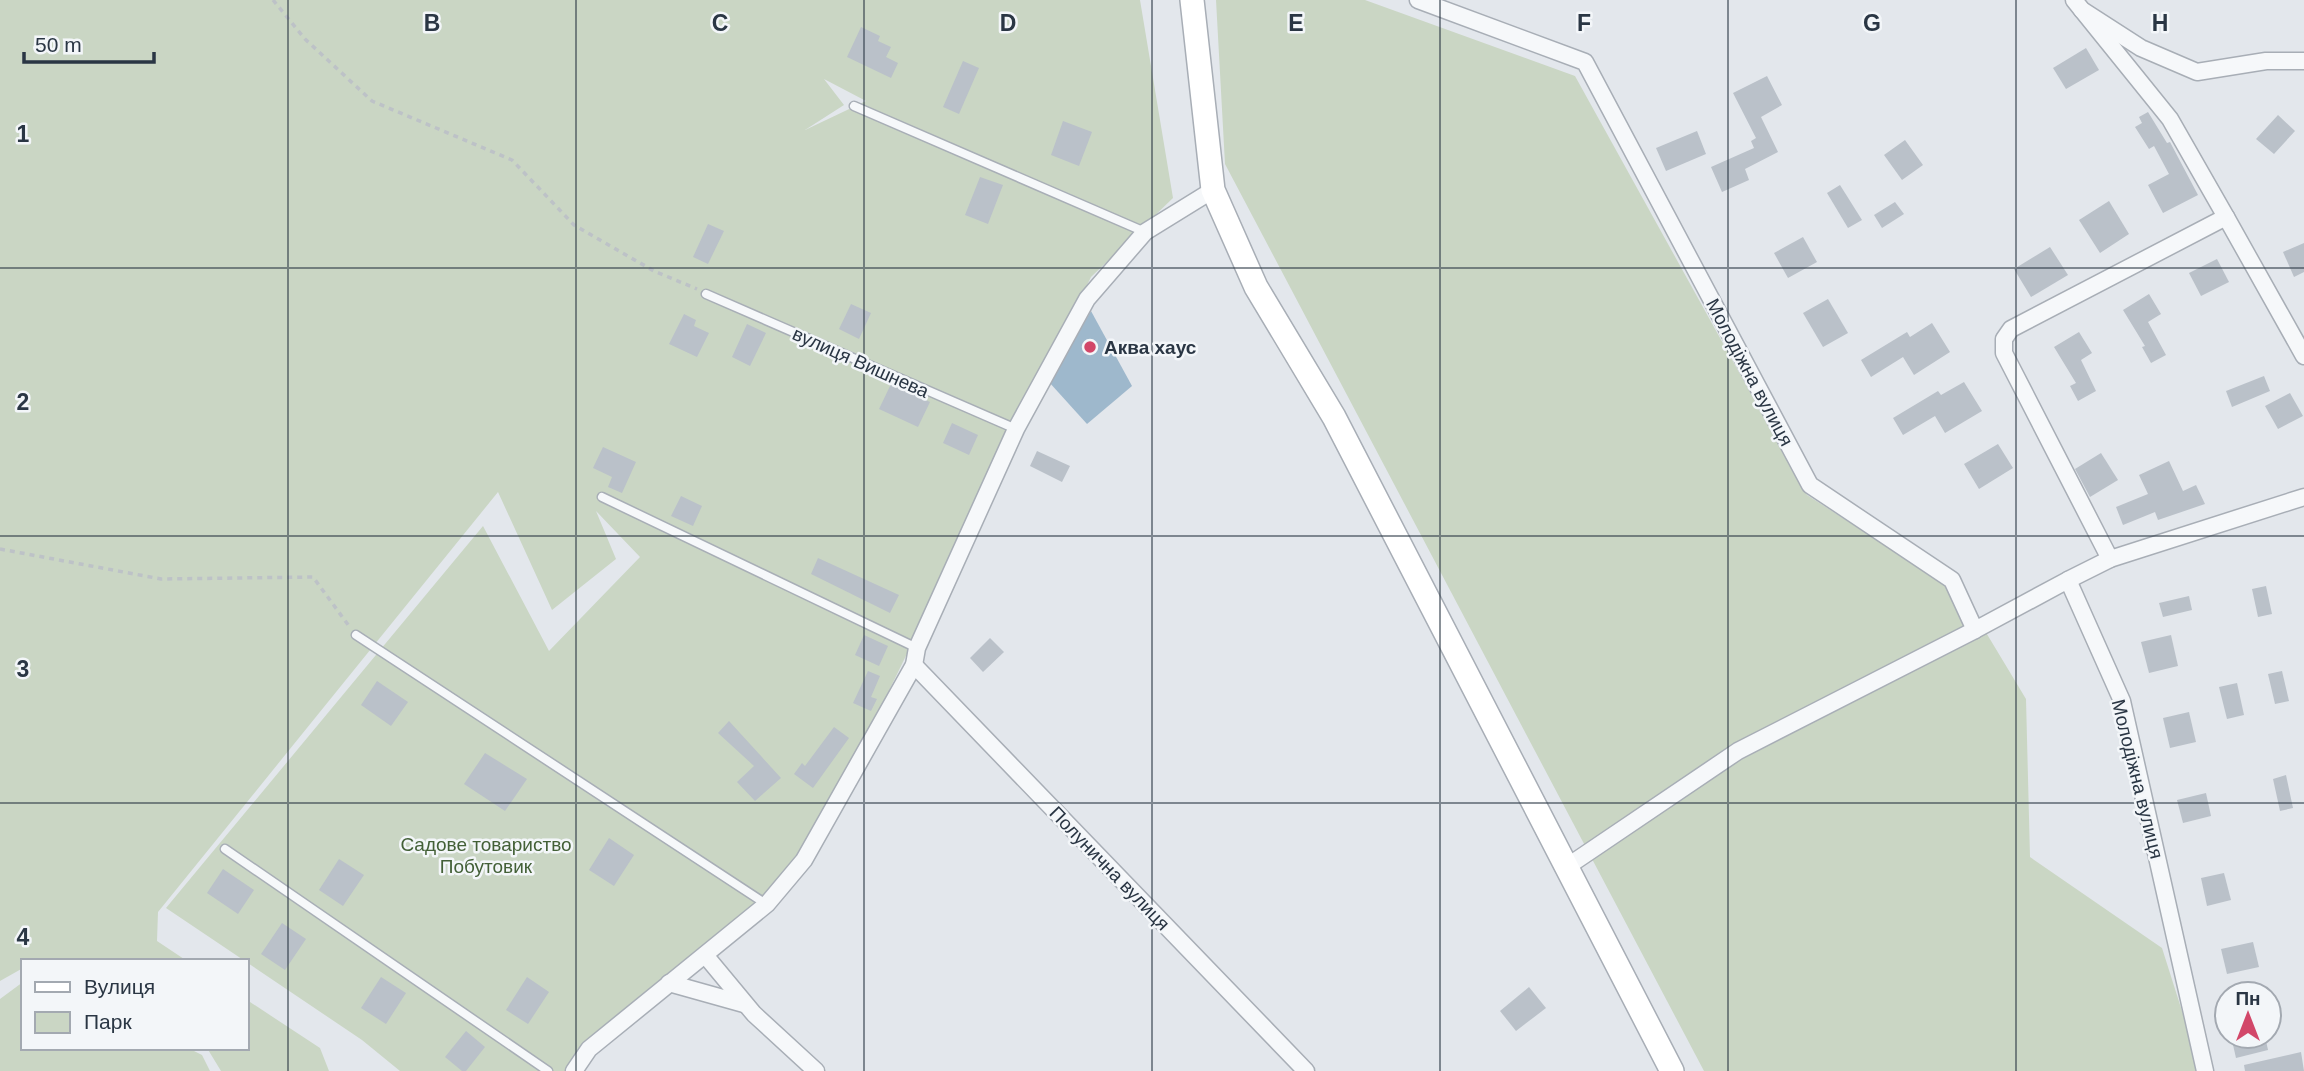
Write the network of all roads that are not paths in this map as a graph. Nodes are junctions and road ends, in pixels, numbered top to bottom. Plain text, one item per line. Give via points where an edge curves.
1 (1192, 0) edge
2 (1418, 0) edge
3 (2078, 5) edge
4 (2304, 61) edge
5 (854, 106) dead end
6 (1213, 190) junction
7 (2226, 217) junction
8 (1145, 232) junction
9 (706, 294) road end
10 (2304, 356) edge
11 (1016, 429) junction
12 (602, 497) dead end
13 (2304, 497) edge
14 (2110, 559) junction
15 (2068, 580) junction
16 (1975, 630) junction
17 (356, 635) road end
18 (918, 648) junction
19 (914, 665) junction
20 (225, 849) dead end
21 (1568, 866) junction
22 (767, 904) junction
23 (705, 955) junction
24 (669, 984) junction
25 (744, 1004) junction
26 (548, 1071) edge
27 (574, 1071) edge
28 (816, 1071) edge
29 (1306, 1071) edge
30 (1672, 1071) edge
31 (2205, 1071) edge

1 - 6 main road
2 - 16 street, Молодіжна вулиця via 1585,62 1810,485 1952,580
3 - 4 street via 2141,48 2197,72 2266,61
3 - 7 street via 2170,119
5 - 8 lane
6 - 8 street
6 - 21 main road via 1255,287 1334,417
7 - 10 street
7 - 14 street via 2011,329 2004,339 2004,353
8 - 11 street via 1087,299
9 - 11 lane, вулиця Вишнева
11 - 18 street
12 - 18 lane
13 - 14 street
14 - 15 street
15 - 16 street
15 - 31 street, Молодіжна вулиця via 2122,701
16 - 21 street via 1738,751
17 - 22 lane
18 - 19 street
19 - 22 street via 804,860
19 - 29 street, Полунична вулиця
20 - 26 lane
21 - 30 main road
22 - 23 street
23 - 24 street
23 - 25 street
24 - 25 street
24 - 27 street via 589,1049
25 - 28 street

